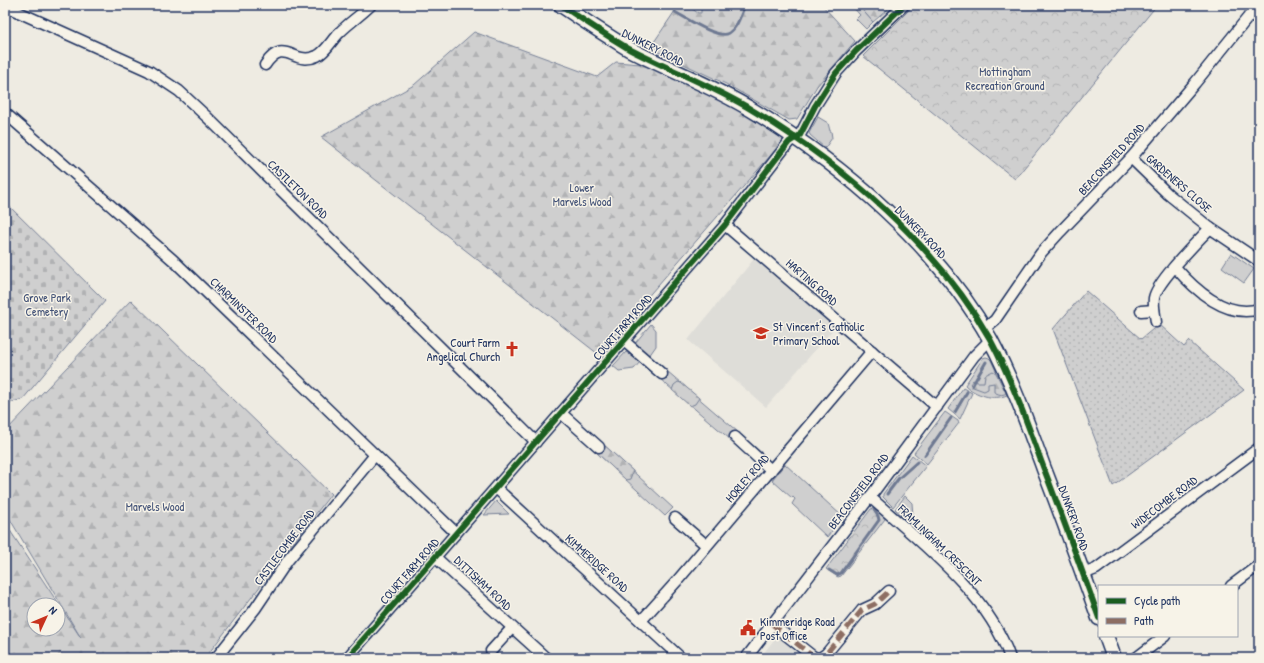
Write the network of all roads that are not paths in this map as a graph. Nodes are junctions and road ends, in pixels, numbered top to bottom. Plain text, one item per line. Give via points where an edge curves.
1 (371, 5) edge
2 (561, 5) edge
3 (904, 5) edge
4 (1258, 5) edge
5 (5, 6) edge
6 (265, 65) dead end
7 (5, 113) edge
8 (795, 138) junction
9 (1130, 158) junction
10 (725, 225) junction
11 (1210, 228) junction
12 (1259, 261) edge
13 (1175, 267) junction
14 (1259, 309) edge
15 (1154, 310) junction
16 (1141, 311) dead end
17 (1156, 322) dead end
18 (987, 334) junction
19 (624, 341) junction
20 (872, 351) junction
21 (662, 374) dead end
22 (937, 407) junction
23 (561, 413) junction
24 (735, 437) dead end
25 (536, 442) junction
26 (599, 447) dead end
27 (1259, 448) edge
28 (375, 455) junction
29 (771, 470) junction
30 (496, 488) junction
31 (870, 497) junction
32 (675, 518) dead end
33 (456, 533) junction
34 (706, 545) junction
35 (435, 557) junction
36 (1259, 565) edge
37 (1083, 574) junction
38 (1232, 585) edge
39 (889, 591) dead end
40 (1098, 615) edge
41 (641, 621) junction
42 (772, 624) junction
43 (512, 628) junction
44 (1106, 637) edge
45 (1164, 637) edge
46 (491, 650) dead end
47 (216, 658) edge
48 (347, 658) edge
49 (546, 658) edge
50 (681, 658) edge
51 (746, 658) edge
52 (815, 658) edge
53 (1010, 658) edge
54 (1114, 658) edge
55 (1136, 658) edge

1 - 6 street via 317,56 302,59 281,52
2 - 8 street, DUNKERY ROAD via 631,49 752,110
3 - 8 street, COURT FARM ROAD via 856,50 836,73 800,135
4 - 9 street, BEACONSFIELD ROAD
5 - 25 street, CASTLETON ROAD via 149,71 179,91
7 - 28 street, CHARMINSTER ROAD via 173,260
8 - 10 street, COURT FARM ROAD via 789,142
8 - 18 street, DUNKERY ROAD via 852,180 903,227 952,282
9 - 11 street, GARDENERS CLOSE via 1168,194
9 - 18 street, BEACONSFIELD ROAD via 1060,232 1027,272
10 - 19 street, COURT FARM ROAD
10 - 20 street, HARTING ROAD
11 - 12 street, GARDENERS CLOSE
11 - 13 street, GARDENERS CLOSE
13 - 14 street via 1213,301 1232,310
13 - 15 street, GARDENERS CLOSE via 1158,287 1154,298
15 - 16 street
15 - 17 street, GARDENERS CLOSE
18 - 22 street, BEACONSFIELD ROAD
18 - 37 street, DUNKERY ROAD via 1018,399
19 - 21 street
19 - 23 street, COURT FARM ROAD
20 - 22 street, HARTING ROAD
20 - 29 street, HORLEY ROAD
22 - 31 street, BEACONSFIELD ROAD
23 - 25 street, COURT FARM ROAD
23 - 26 street
24 - 29 street
25 - 30 street, COURT FARM ROAD
27 - 37 street, WIDECOMBE ROAD via 1096,569
28 - 33 street, CHARMINSTER ROAD
28 - 47 street, CASTLECOMBE ROAD via 288,560 255,609
29 - 34 street, HORLEY ROAD
30 - 33 street, COURT FARM ROAD
30 - 41 street, KIMMERIDGE ROAD
31 - 42 street, BEACONSFIELD ROAD
31 - 53 street, FRAMLINGHAM CRESCENT via 959,578 996,629
32 - 34 street
33 - 35 street, COURT FARM ROAD
34 - 41 street, HORLEY ROAD
35 - 43 street, DITTISHAM ROAD
35 - 48 street, COURT FARM ROAD
36 - 38 street
37 - 40 street, DUNKERY ROAD
39 - 52 street via 875,604 862,610 826,654
41 - 50 street, KIMMERIDGE ROAD
42 - 51 street, BEACONSFIELD ROAD
42 - 52 street
43 - 46 street, DITTISHAM ROAD
43 - 49 street, DITTISHAM ROAD
44 - 54 street
45 - 55 street

